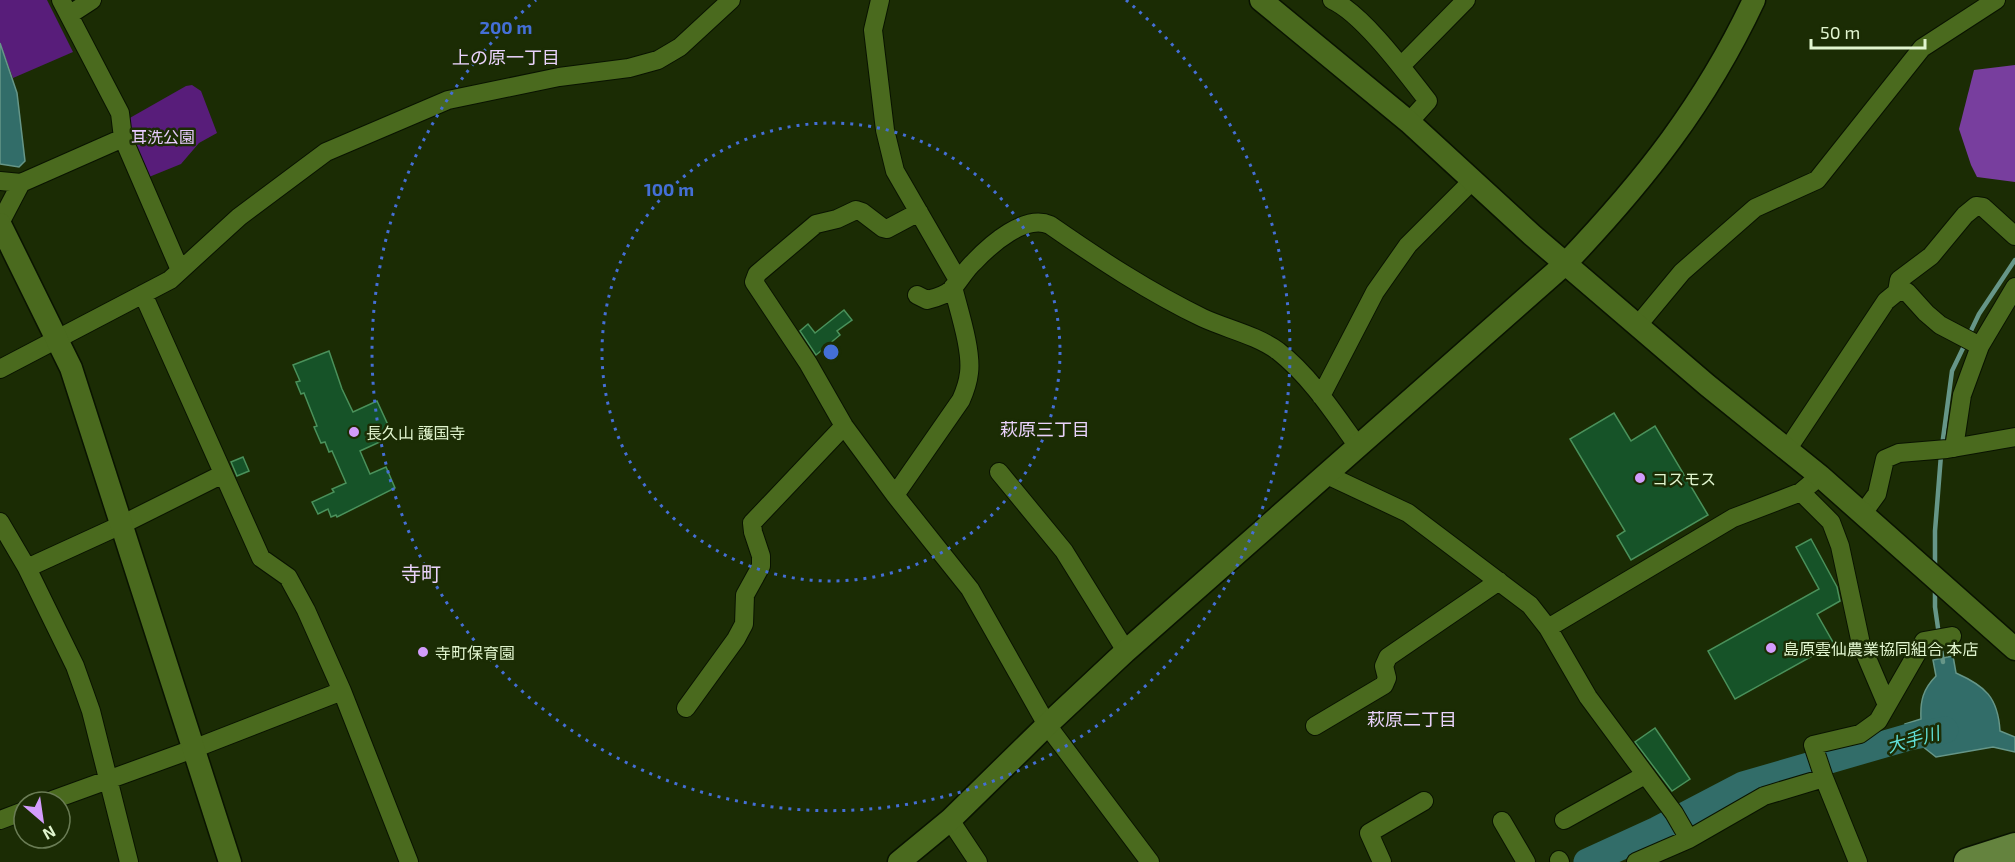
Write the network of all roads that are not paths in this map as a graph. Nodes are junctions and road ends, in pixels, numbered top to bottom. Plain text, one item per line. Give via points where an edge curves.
1 (92, 0) edge
2 (731, 0) edge
3 (880, 0) edge
4 (1261, 0) edge
5 (1332, 0) edge
6 (1466, 0) edge
7 (1754, 0) edge
8 (1996, 0) edge
9 (65, 8) edge
10 (1401, 66) junction
11 (1409, 122) junction
12 (123, 138) junction
13 (1473, 180) junction
14 (0, 181) edge
15 (21, 183) junction
16 (919, 212) junction
17 (0, 224) edge
18 (2015, 236) edge
19 (1566, 263) junction
20 (180, 270) junction
21 (955, 284) junction
22 (2015, 287) edge
23 (1897, 292) junction
24 (142, 294) junction
25 (917, 295) dead end
26 (1638, 325) junction
27 (57, 338) junction
28 (1970, 341) junction
29 (0, 369) edge
30 (1321, 396) junction
31 (843, 426) junction
32 (2015, 437) edge
33 (1357, 446) junction
34 (1787, 450) junction
35 (1944, 450) junction
36 (999, 472) dead end
37 (223, 474) junction
38 (1325, 474) junction
39 (1820, 476) junction
40 (1802, 492) junction
41 (895, 495) junction
42 (1863, 513) junction
43 (0, 522) edge
44 (121, 525) junction
45 (27, 568) junction
46 (1498, 581) junction
47 (1548, 628) junction
48 (1952, 636) dead end
49 (2015, 649) edge
50 (1126, 651) junction
51 (342, 691) junction
52 (1887, 705) junction
53 (686, 708) dead end
54 (1047, 725) junction
55 (1315, 726) dead end
56 (193, 749) junction
57 (1645, 775) junction
58 (1823, 776) junction
59 (110, 778) junction
60 (72, 792) edge
61 (1424, 801) dead end
62 (950, 820) junction
63 (1564, 820) dead end
64 (1502, 821) dead end
65 (1688, 837) junction
66 (2015, 848) edge
67 (1979, 860) edge
68 (129, 862) edge
69 (230, 862) edge
70 (409, 862) edge
71 (899, 862) edge
72 (978, 862) edge
73 (1150, 862) edge
74 (1382, 862) edge
75 (1526, 862) edge
76 (1636, 862) edge
77 (1858, 862) edge

1 - 9 street
2 - 20 street via 680,47 658,60 448,100 326,152 239,217
3 - 16 street via 873,30 885,130 895,171
4 - 11 street
5 - 10 street via 1357,18
6 - 10 street
7 - 19 street via 1710,85 1684,123 1616,211
8 - 26 street via 1922,48 1817,180 1755,208 1682,272
9 - 12 street via 120,113
10 - 11 street via 1428,101
11 - 13 street
12 - 15 street
12 - 20 street
13 - 19 street
13 - 30 street via 1408,244 1375,292
14 - 15 street
15 - 17 street
16 - 21 street
16 - 31 street via 887,229 856,210 837,219 820,221 754,279
17 - 27 street
18 - 23 street via 1983,207 1976,206 1931,255 1899,280
19 - 26 street
19 - 33 street
20 - 24 street via 170,280
21 - 25 street via 935,298 927,300
21 - 30 street via 1008,234 1042,222 1150,289 1277,351
21 - 41 street via 969,357 967,386
22 - 28 street
23 - 28 street via 1907,292 1940,325
23 - 34 street via 1886,301
24 - 27 street
24 - 37 street
26 - 34 street
27 - 29 street
27 - 44 street via 86,409
28 - 35 street via 1962,395
30 - 33 street
31 - 41 street
31 - 53 street via 752,523 761,566 745,595 744,624
32 - 35 street
33 - 38 street
34 - 39 street
35 - 42 street via 1899,453 1886,459 1877,494
36 - 50 street via 1064,551
37 - 44 street
37 - 51 street via 261,558 288,577
38 - 46 street via 1408,513
38 - 50 street
39 - 40 street
39 - 42 street
40 - 47 street via 1732,518
40 - 52 street via 1831,522 1862,644
41 - 54 street via 970,589
42 - 49 street
43 - 45 street
44 - 45 street
44 - 56 street
45 - 59 street via 75,666
46 - 47 street via 1530,605
46 - 55 street via 1388,657 1384,685
47 - 57 street via 1588,697
48 - 52 street via 1924,641
50 - 54 street
51 - 56 street
51 - 70 street
52 - 58 street via 1878,722 1860,734 1813,745
54 - 62 street
54 - 73 street
56 - 59 street
56 - 69 street
57 - 63 street
57 - 65 street
58 - 65 street via 1764,796
58 - 77 street
59 - 60 street
59 - 68 street
61 - 74 street via 1369,833
62 - 71 street
62 - 72 street
64 - 75 street
65 - 76 street
66 - 67 main road

